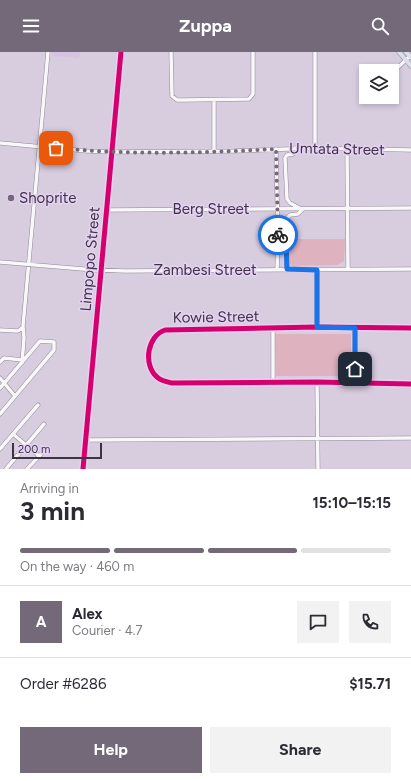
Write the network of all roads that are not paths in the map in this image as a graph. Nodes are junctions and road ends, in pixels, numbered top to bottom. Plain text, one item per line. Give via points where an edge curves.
1 (48, 52) edge
2 (121, 52) edge
3 (171, 52) edge
4 (253, 52) edge
5 (315, 52) edge
6 (399, 52) edge
7 (406, 52) edge
8 (410, 57) edge
9 (406, 60) junction
10 (399, 66) edge
11 (411, 66) edge
12 (214, 100) junction
13 (0, 143) edge
14 (40, 147) junction
15 (295, 148) junction
16 (315, 148) junction
17 (347, 148) junction
18 (276, 149) junction
19 (411, 150) edge
20 (214, 151) junction
21 (112, 152) junction
22 (277, 177) junction
23 (286, 177) junction
24 (347, 208) junction
25 (411, 208) edge
26 (277, 209) junction
27 (302, 209) junction
28 (106, 210) junction
29 (278, 240) junction
30 (286, 240) junction
31 (0, 262) edge
32 (30, 264) junction
33 (287, 269) junction
34 (348, 269) junction
35 (411, 269) edge
36 (102, 270) junction
37 (277, 270) junction
38 (317, 270) junction
39 (23, 326) junction
40 (317, 327) junction
41 (273, 328) junction
42 (355, 328) junction
43 (411, 328) edge
44 (0, 330) edge
45 (0, 362) edge
46 (22, 362) junction
47 (0, 378) edge
48 (273, 382) junction
49 (317, 382) junction
50 (4, 383) junction
51 (355, 383) junction
52 (411, 384) edge
53 (0, 388) edge
54 (15, 396) junction
55 (38, 405) dead end
56 (0, 414) edge
57 (44, 424) dead end
58 (13, 434) junction
59 (318, 438) junction
60 (411, 438) edge
61 (86, 440) junction
62 (26, 445) junction
63 (0, 450) edge
64 (44, 451) dead end
65 (39, 456) junction
66 (6, 469) edge
67 (27, 469) edge
68 (83, 469) edge
69 (318, 469) edge

1 - 14 street
2 - 21 street, Limpopo Street
3 - 12 street via 172,97 179,100
4 - 12 street via 252,98
5 - 16 street
6 - 9 main road
7 - 8 main road
8 - 9 street
9 - 10 street
9 - 11 main road
12 - 20 street
13 - 14 street, Umtata Street
14 - 21 street, Umtata Street
14 - 32 street
15 - 16 street, Umtata Street
15 - 18 street, Umtata Street
15 - 23 street via 293,154 285,158
16 - 17 street, Umtata Street
17 - 19 street, Umtata Street
17 - 24 street
18 - 20 street, Umtata Street
18 - 22 street
20 - 21 street, Umtata Street
21 - 28 street, Limpopo Street
22 - 23 street
22 - 26 street
23 - 27 street via 287,200
24 - 25 street, Berg Street
24 - 27 street, Berg Street
24 - 34 street
26 - 27 street, Berg Street
26 - 28 street, Berg Street
26 - 29 street
27 - 30 street via 298,214 288,216
28 - 36 street, Limpopo Street
29 - 30 street
29 - 37 street
30 - 33 street
31 - 32 street, Zambesi Street
32 - 36 street, Zambesi Street
32 - 39 street
33 - 37 street, Zambesi Street
33 - 38 street, Zambesi Street
34 - 35 street, Zambesi Street
34 - 38 street, Zambesi Street
36 - 37 street, Zambesi Street
36 - 61 street, Limpopo Street
38 - 40 street
39 - 44 street via 18,331
39 - 46 street
40 - 41 street, Kowie Street
40 - 42 street, Kowie Street
41 - 48 street
41 - 48 street, Kowie Street via 166,330 154,339 148,355 156,376 168,382
42 - 43 street, Kowie Street
42 - 51 street
45 - 46 street via 4,358
46 - 50 street
46 - 54 street via 42,340 53,342 54,350
47 - 50 street
48 - 49 street, Kowie Street
49 - 51 street, Kowie Street
49 - 59 street
50 - 53 street
50 - 54 street
51 - 52 street, Kowie Street
54 - 56 street
55 - 58 street
57 - 62 street
58 - 62 street
58 - 63 street
59 - 60 street
59 - 61 street
59 - 69 street
61 - 68 street, Limpopo Street
62 - 65 street
62 - 66 street
64 - 65 street
65 - 67 street

